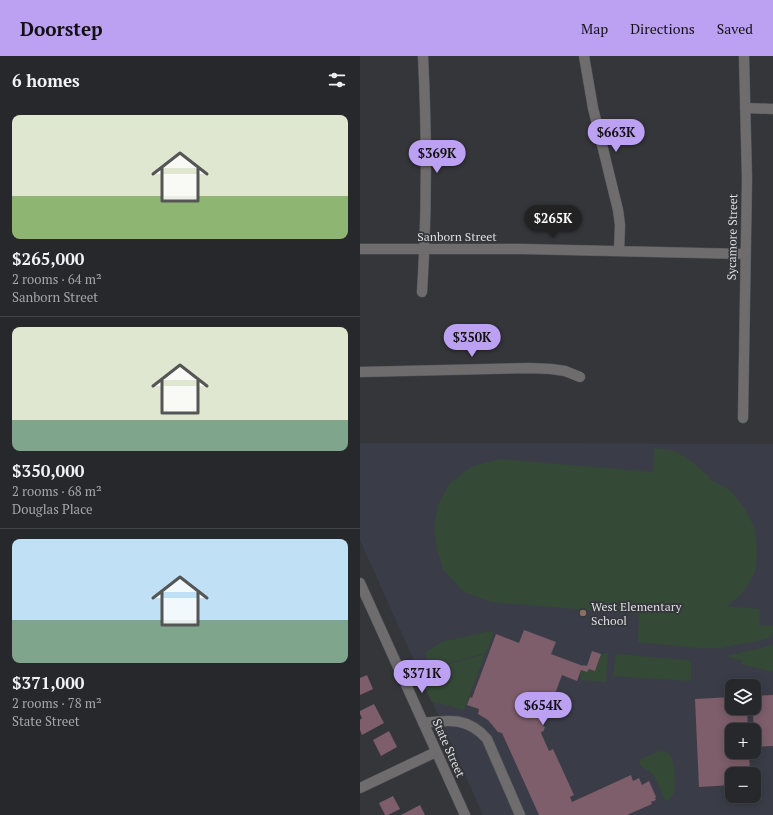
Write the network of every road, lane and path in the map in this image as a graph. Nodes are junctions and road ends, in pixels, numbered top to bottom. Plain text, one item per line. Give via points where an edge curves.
1 (423, 56) edge
2 (584, 56) edge
3 (744, 56) edge
4 (746, 108) junction
5 (773, 108) edge
6 (360, 249) edge
7 (424, 249) junction
8 (619, 251) junction
9 (745, 254) junction
10 (422, 292) dead end
11 (360, 372) edge
12 (580, 377) dead end
13 (743, 418) dead end
14 (360, 583) edge
15 (423, 723) junction
16 (436, 752) junction
17 (360, 788) edge
18 (465, 815) edge
19 (520, 815) edge

1 - 7 street via 426,176
2 - 8 street via 593,108 618,210
3 - 4 street, Sycamore Street
4 - 5 street
4 - 9 street, Sycamore Street
6 - 7 street, Sanborn Street
7 - 8 street, Sanborn Street
7 - 10 street
8 - 9 street, Sanborn Street
9 - 13 street, Sycamore Street
11 - 12 street via 551,368
14 - 15 street, State Street
15 - 16 street, State Street
15 - 19 street via 454,721 480,731 487,739
16 - 17 street
16 - 18 street, State Street

